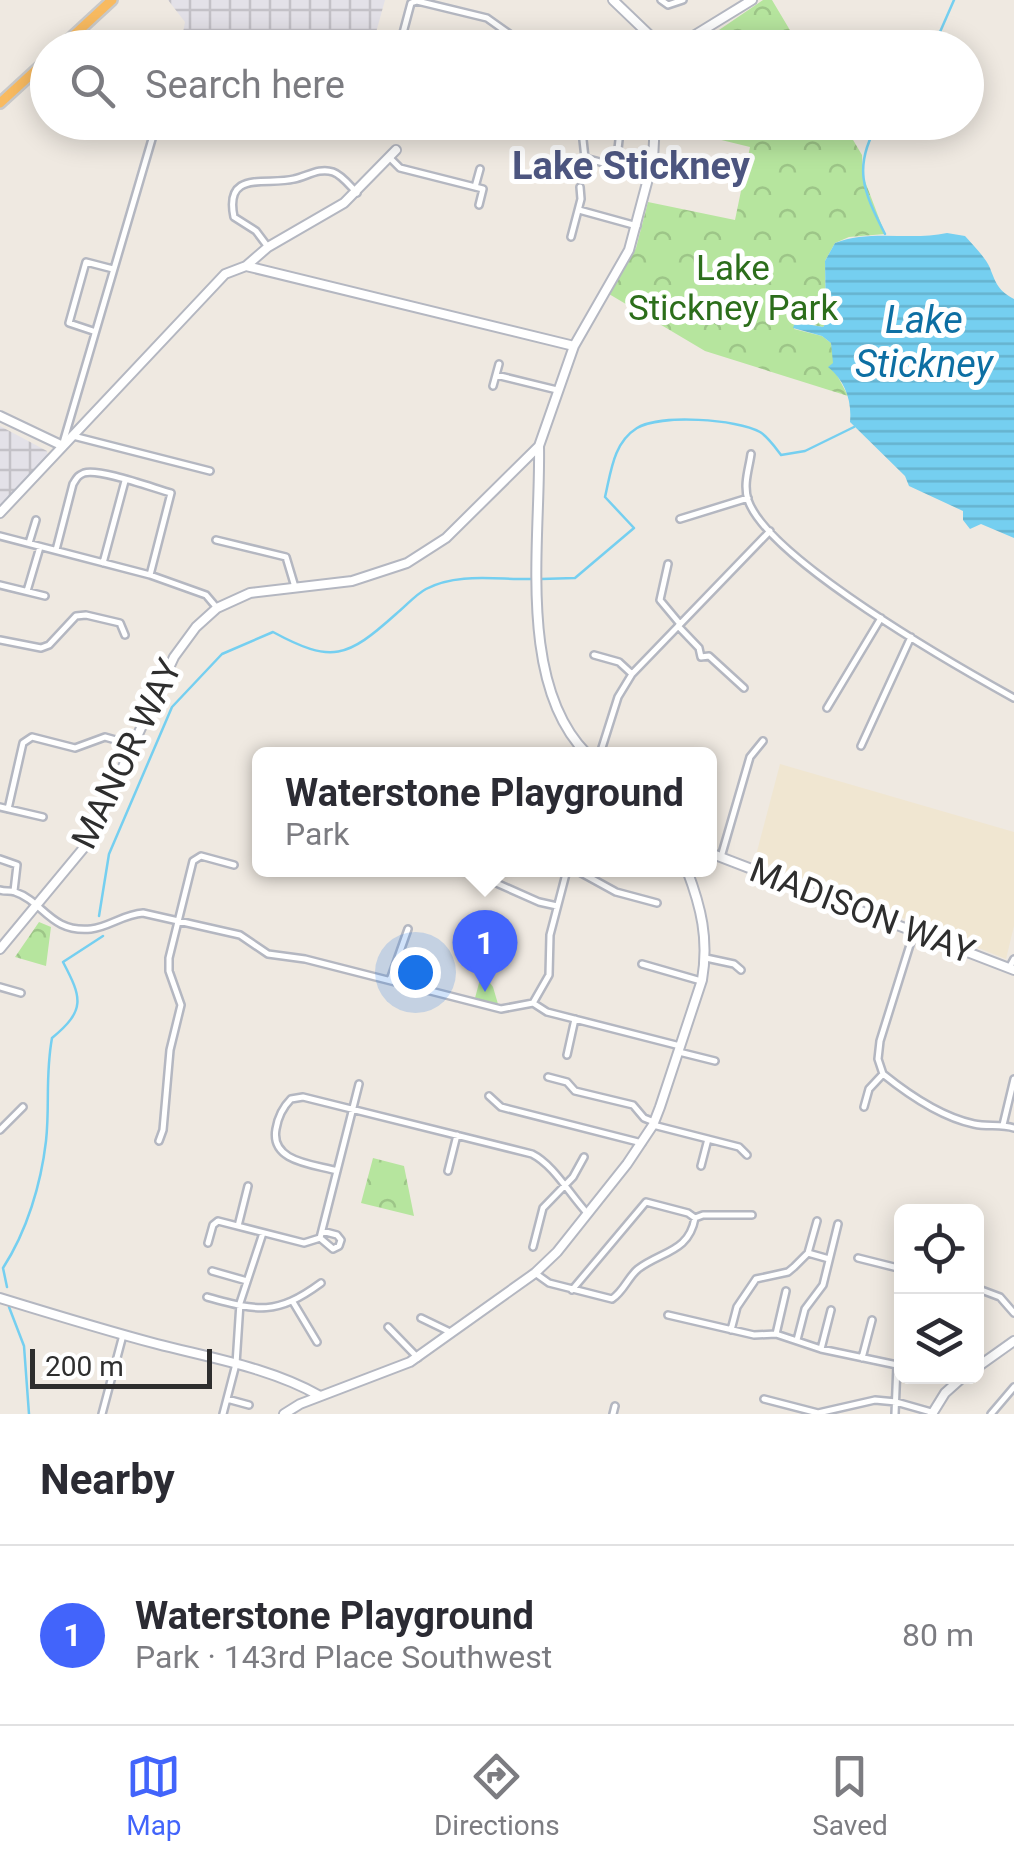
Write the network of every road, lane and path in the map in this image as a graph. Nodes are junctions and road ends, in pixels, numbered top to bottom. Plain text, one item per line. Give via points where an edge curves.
1 (112, 0) edge
2 (613, 0) edge
3 (660, 0) edge
4 (682, 0) edge
5 (752, 0) edge
6 (80, 30) edge
7 (404, 30) edge
8 (504, 30) edge
9 (644, 30) edge
10 (702, 30) edge
11 (30, 76) edge
12 (0, 103) edge
13 (151, 140) edge
14 (583, 140) edge
15 (619, 140) edge
16 (654, 140) edge
17 (393, 154) joint
18 (480, 169) dead end
19 (475, 187) junction
20 (580, 187) dead end
21 (357, 193) junction
22 (479, 205) dead end
23 (579, 210) junction
24 (637, 226) junction
25 (571, 237) dead end
26 (268, 248) junction
27 (246, 266) junction
28 (112, 269) junction
29 (94, 331) junction
30 (574, 346) junction
31 (499, 364) dead end
32 (496, 375) junction
33 (493, 386) dead end
34 (558, 390) junction
35 (0, 416) edge
36 (72, 436) junction
37 (63, 446) junction
38 (539, 446) junction
39 (752, 454) dead end
40 (210, 470) dead end
41 (125, 481) junction
42 (748, 498) junction
43 (0, 513) edge
44 (680, 519) dead end
45 (36, 520) dead end
46 (770, 530) junction
47 (0, 536) edge
48 (216, 540) dead end
49 (28, 544) junction
50 (40, 547) junction
51 (56, 550) junction
52 (104, 563) junction
53 (668, 564) dead end
54 (150, 574) junction
55 (0, 585) edge
56 (295, 587) junction
57 (27, 591) junction
58 (45, 596) dead end
59 (216, 608) junction
60 (880, 618) junction
61 (679, 625) junction
62 (125, 635) dead end
63 (911, 637) junction
64 (0, 640) edge
65 (594, 655) dead end
66 (632, 674) junction
67 (744, 688) dead end
68 (1014, 698) edge
69 (827, 708) dead end
70 (764, 742) dead end
71 (133, 744) junction
72 (861, 746) dead end
73 (581, 747) edge
74 (602, 747) edge
75 (4, 808) edge
76 (43, 818) dead end
77 (717, 856) edge
78 (720, 857) junction
79 (0, 859) edge
80 (234, 865) dead end
81 (483, 877) edge
82 (565, 877) edge
83 (589, 877) edge
84 (689, 877) edge
85 (0, 890) edge
86 (14, 891) junction
87 (657, 904) dead end
88 (35, 906) junction
89 (557, 906) junction
90 (178, 920) junction
91 (408, 929) dead end
92 (914, 932) junction
93 (0, 949) edge
94 (706, 958) junction
95 (642, 964) dead end
96 (1012, 965) edge
97 (741, 970) dead end
98 (390, 980) junction
99 (701, 980) junction
100 (0, 987) edge
101 (22, 993) dead end
102 (533, 1002) junction
103 (575, 1019) junction
104 (679, 1049) junction
105 (567, 1055) dead end
106 (715, 1062) dead end
107 (882, 1074) junction
108 (548, 1077) dead end
109 (1014, 1078) edge
110 (360, 1084) dead end
111 (489, 1096) dead end
112 (864, 1106) dead end
113 (23, 1108) dead end
114 (352, 1110) junction
115 (653, 1123) junction
116 (1002, 1125) junction
117 (1014, 1128) edge
118 (0, 1130) edge
119 (457, 1136) junction
120 (708, 1139) junction
121 (159, 1141) dead end
122 (642, 1143) junction
123 (747, 1155) dead end
124 (584, 1157) dead end
125 (701, 1166) dead end
126 (337, 1170) junction
127 (448, 1171) dead end
128 (248, 1186) dead end
129 (562, 1186) junction
130 (588, 1214) junction
131 (752, 1215) dead end
132 (695, 1218) junction
133 (817, 1221) dead end
134 (838, 1224) dead end
135 (238, 1226) junction
136 (263, 1232) junction
137 (208, 1243) dead end
138 (534, 1247) dead end
139 (808, 1253) junction
140 (829, 1258) junction
141 (858, 1258) dead end
142 (894, 1267) edge
143 (212, 1271) dead end
144 (536, 1273) junction
145 (247, 1282) junction
146 (321, 1283) dead end
147 (572, 1290) junction
148 (786, 1291) dead end
149 (984, 1291) edge
150 (207, 1297) dead end
151 (0, 1298) edge
152 (293, 1302) junction
153 (239, 1308) junction
154 (831, 1310) dead end
155 (1014, 1313) edge
156 (668, 1315) dead end
157 (421, 1318) dead end
158 (872, 1320) dead end
159 (388, 1327) dead end
160 (731, 1330) junction
161 (452, 1334) junction
162 (776, 1334) junction
163 (123, 1335) junction
164 (797, 1340) junction
165 (1014, 1341) edge
166 (316, 1342) dead end
167 (821, 1350) junction
168 (418, 1358) junction
169 (862, 1358) junction
170 (894, 1362) edge
171 (984, 1362) edge
172 (236, 1364) junction
173 (897, 1384) edge
174 (955, 1384) edge
175 (1014, 1386) edge
176 (320, 1396) junction
177 (764, 1399) dead end
178 (226, 1400) junction
179 (896, 1402) junction
180 (249, 1405) dead end
181 (615, 1406) dead end
182 (300, 1409) edge
183 (829, 1413) edge
184 (934, 1413) edge
185 (102, 1414) edge
186 (223, 1414) edge
187 (284, 1414) edge
188 (613, 1414) edge
189 (895, 1414) edge
190 (991, 1414) edge

1 - 6 highway
2 - 9 street
3 - 4 street
5 - 10 street
7 - 8 street via 417,1 486,18
11 - 12 highway
13 - 28 street
14 - 15 street via 585,158 611,164
16 - 24 street, MANOR WAY
17 - 19 street via 400,168
17 - 21 street
18 - 19 street
19 - 22 street via 483,189
20 - 23 street
21 - 26 street
21 - 26 street via 334,172 323,171 237,189 234,216
23 - 24 street
23 - 25 street
24 - 30 street, MANOR WAY
26 - 27 street
27 - 30 street
27 - 36 street via 225,274
28 - 29 street
28 - 29 street via 86,262 68,323
29 - 37 street
30 - 34 street, MANOR WAY
31 - 32 street
32 - 33 street
32 - 34 street
34 - 38 street, MANOR WAY
35 - 37 street
36 - 37 street
36 - 40 street
37 - 43 street
38 - 56 street, MANOR WAY via 446,538 408,563
38 - 73 street via 535,576 546,676 554,706
39 - 42 street
41 - 51 street via 79,476
41 - 52 street
41 - 54 street via 171,492
42 - 44 street
42 - 46 street
45 - 49 street
46 - 60 street
46 - 61 street
47 - 49 street
48 - 56 street via 286,557
49 - 50 street
50 - 51 street
50 - 57 street
51 - 52 street
52 - 54 street
53 - 61 street via 660,600
54 - 59 street via 206,595
55 - 57 street
56 - 59 street, MANOR WAY via 250,593
57 - 58 street
59 - 71 street, MANOR WAY via 174,657
60 - 63 street
60 - 69 street
61 - 66 street
61 - 67 street via 701,657 709,656
62 - 64 street via 120,623 86,615 76,616 41,648
63 - 68 street
63 - 72 street
65 - 66 street
66 - 74 street
70 - 78 street via 750,757
71 - 75 street via 105,737 76,748 32,737 24,743
71 - 88 street, MANOR WAY via 86,844
75 - 76 street
77 - 78 street, MADISON WAY
78 - 92 street, MADISON WAY
79 - 86 street via 17,866
80 - 90 street via 194,859
81 - 89 street
82 - 89 street
83 - 87 street
84 - 94 street
85 - 86 street
86 - 88 street
88 - 90 street via 79,929 129,914
88 - 93 street, MANOR WAY
89 - 102 street via 548,974
90 - 98 street via 240,935 268,954
90 - 121 street via 170,971 180,1020
91 - 98 street
92 - 96 street, MADISON WAY
92 - 107 street via 880,1041
94 - 97 street
94 - 99 street
95 - 99 street
98 - 102 street via 501,1010
99 - 104 street
100 - 101 street
102 - 103 street
103 - 104 street
103 - 105 street
104 - 106 street
104 - 115 street
107 - 112 street
107 - 116 street via 942,1112
108 - 115 street via 633,1105
109 - 116 street
110 - 114 street
111 - 122 street via 501,1107
113 - 118 street
114 - 119 street
114 - 126 street
114 - 126 street via 303,1097 291,1099 277,1121 279,1150
115 - 120 street
115 - 122 street
116 - 117 street
119 - 127 street
119 - 129 street via 532,1154
120 - 123 street
120 - 125 street
122 - 130 street
124 - 129 street
126 - 136 street via 319,1238 304,1243
128 - 135 street
129 - 130 street
129 - 138 street via 543,1208
130 - 144 street
131 - 132 street
132 - 147 street via 686,1242 635,1271 616,1297
132 - 147 street via 646,1202
133 - 139 street
134 - 140 street
135 - 136 street
135 - 137 street via 214,1222
136 - 145 street
139 - 140 street
139 - 160 street via 788,1272 756,1279
140 - 164 street
141 - 142 street
143 - 145 street
144 - 147 street
144 - 161 street
145 - 153 street
146 - 152 street
148 - 162 street
149 - 155 street
150 - 153 street
151 - 163 street
152 - 153 street via 268,1310
152 - 166 street
153 - 172 street
154 - 167 street
156 - 160 street
157 - 161 street
158 - 169 street
159 - 168 street
160 - 162 street
161 - 168 street
162 - 164 street
163 - 172 street
163 - 185 street
164 - 167 street
165 - 171 street
167 - 169 street
168 - 176 street
169 - 170 street
172 - 176 street
172 - 178 street
173 - 179 street
174 - 184 street
175 - 190 street
176 - 182 street
177 - 183 street
178 - 180 street
178 - 186 street
179 - 183 street via 876,1400
179 - 184 street
179 - 189 street
181 - 188 street
182 - 187 street

